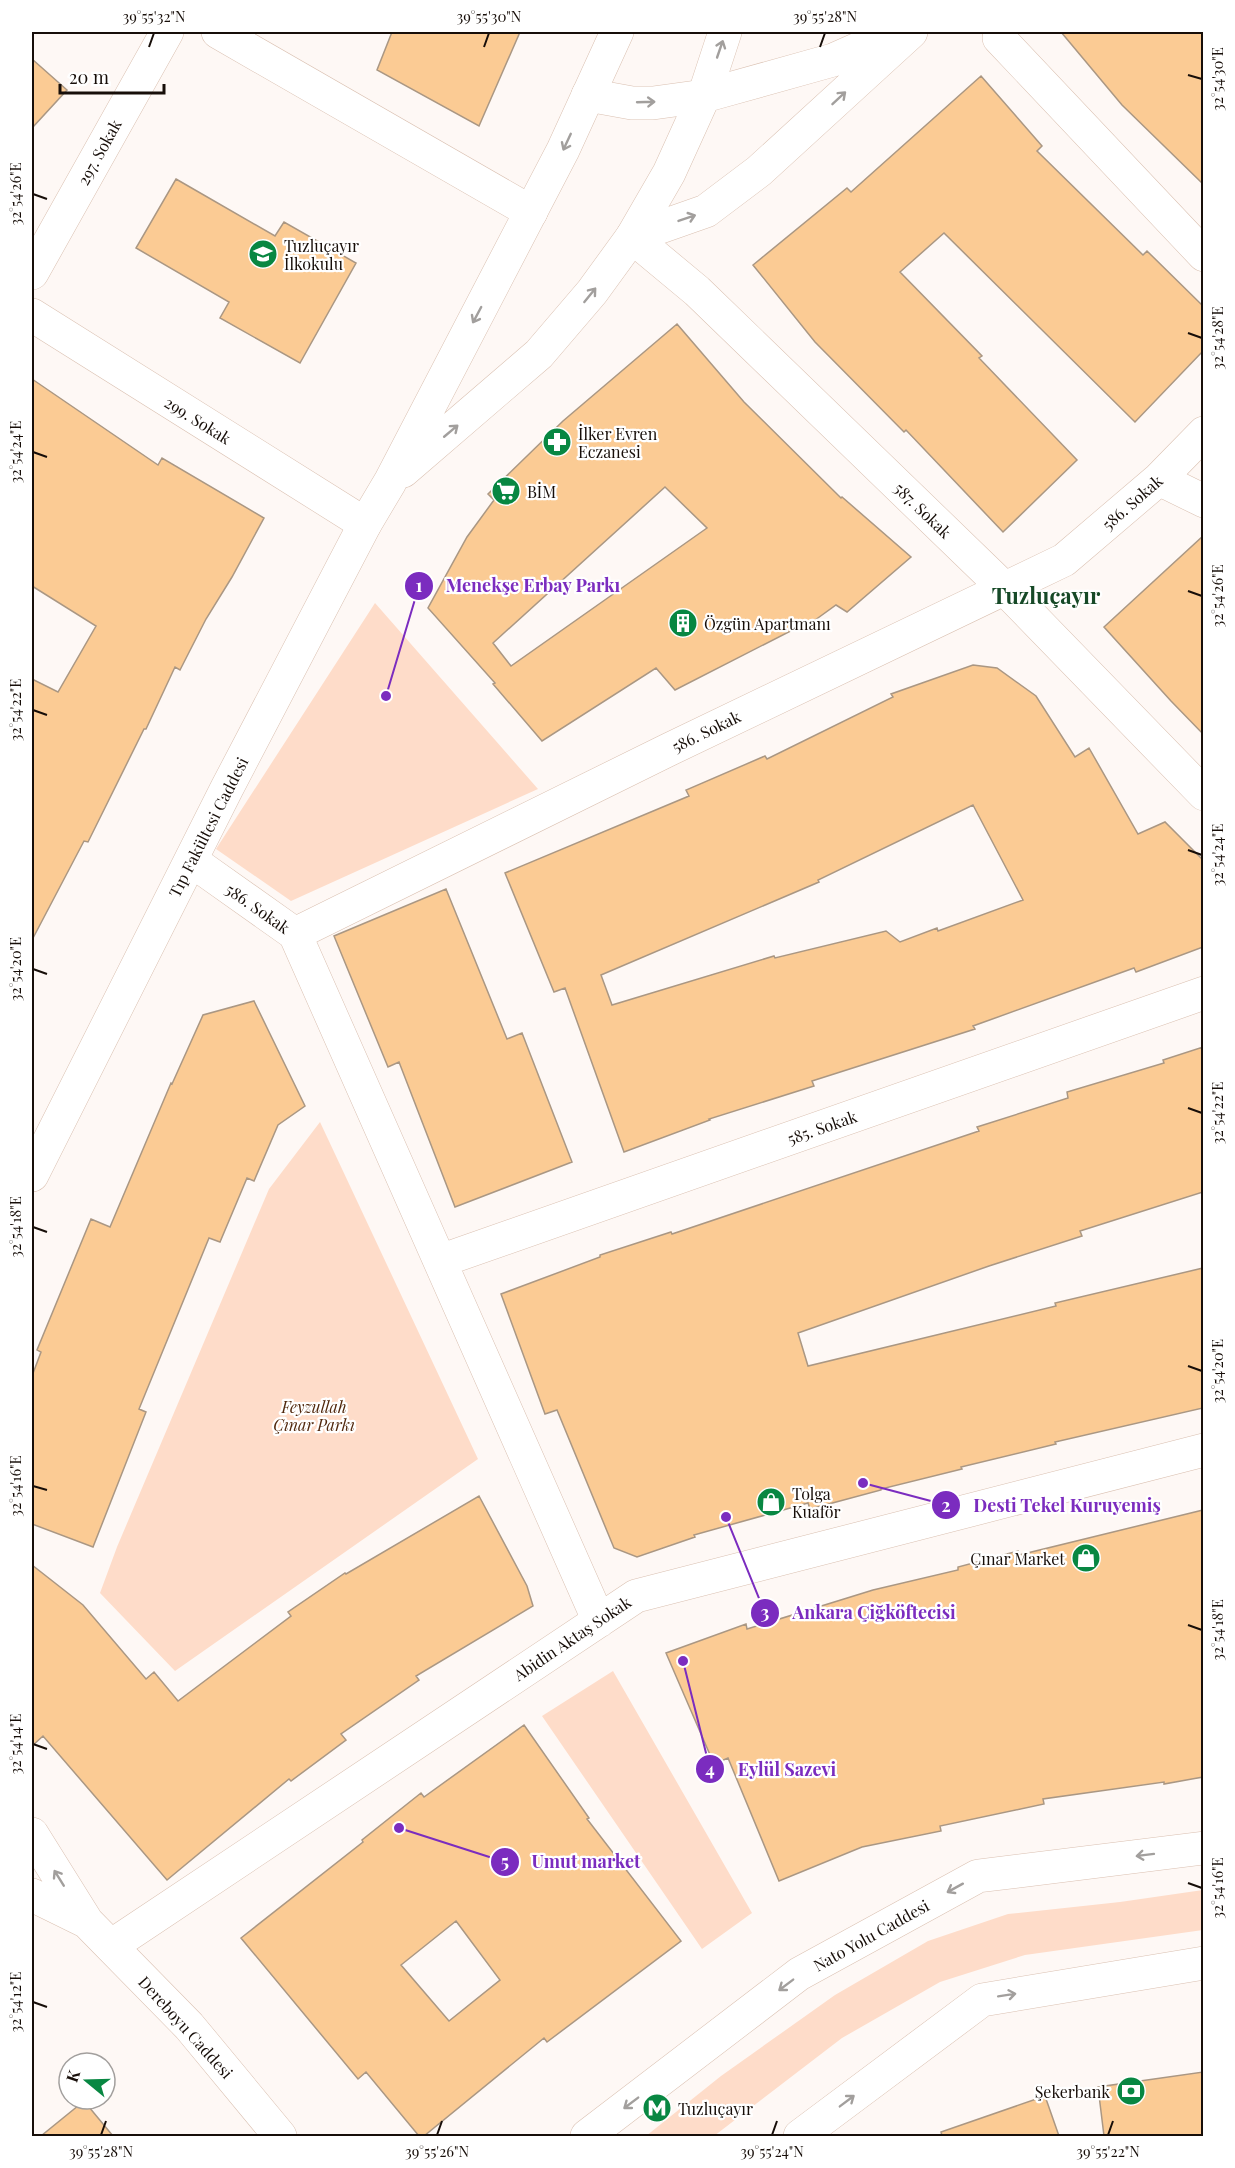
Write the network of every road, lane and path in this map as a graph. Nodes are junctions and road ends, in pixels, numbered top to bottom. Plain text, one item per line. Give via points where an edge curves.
1 (167, 32) edge
2 (218, 32) edge
3 (617, 32) edge
4 (725, 32) edge
5 (896, 32) edge
6 (911, 32) edge
7 (999, 38) dead end
8 (588, 95) junction
9 (704, 96) junction
10 (531, 212) junction
11 (632, 237) junction
12 (1203, 255) edge
13 (32, 273) edge
14 (32, 315) edge
15 (1203, 433) edge
16 (1160, 479) junction
17 (390, 482) junction
18 (1203, 501) edge
19 (365, 524) junction
20 (1004, 588) junction
21 (1203, 794) edge
22 (192, 861) junction
23 (296, 934) junction
24 (1203, 993) edge
25 (32, 1175) edge
26 (440, 1261) junction
27 (1203, 1450) edge
28 (599, 1620) junction
29 (32, 1834) edge
30 (1203, 1848) edge
31 (32, 1894) edge
32 (87, 1922) junction
33 (111, 1946) junction
34 (1203, 1963) edge
35 (280, 2136) edge
36 (587, 2136) edge
37 (800, 2136) edge

1 - 13 street, 297. Sokak
2 - 10 street
3 - 8 street, Tıp Fakültesi Caddesi
9 -> 4 street
5 - 9 street via 833,60
11 -> 6 street via 706,211 759,171
7 - 12 street
8 -> 9 street via 632,103
8 -> 10 street, Tıp Fakültesi Caddesi
9 - 11 street via 669,173
10 -> 17 street, Tıp Fakültesi Caddesi
17 -> 11 street via 539,354
11 - 20 street, 587. Sokak via 698,291
14 - 19 street, 299. Sokak
15 - 16 street, 586. Sokak
16 - 18 street
16 - 20 street, 586. Sokak via 1064,560
17 - 19 street, Tıp Fakültesi Caddesi
19 - 22 street, Tıp Fakültesi Caddesi
20 - 21 street, 587. Sokak
20 - 23 street, 586. Sokak
22 - 23 street, 586. Sokak
22 - 25 street, Tıp Fakültesi Caddesi
23 - 26 street
24 - 26 street, 585. Sokak
26 - 28 street
27 - 28 street, Abidin Aktaş Sokak via 636,1596
28 - 33 street, Abidin Aktaş Sokak
32 -> 29 street
30 -> 36 street, Nato Yolu Caddesi via 978,1876 799,1974
31 - 32 street
32 - 33 street, Dereboyu Caddesi
33 - 35 street, Dereboyu Caddesi via 189,2025
37 -> 34 street via 982,2000

